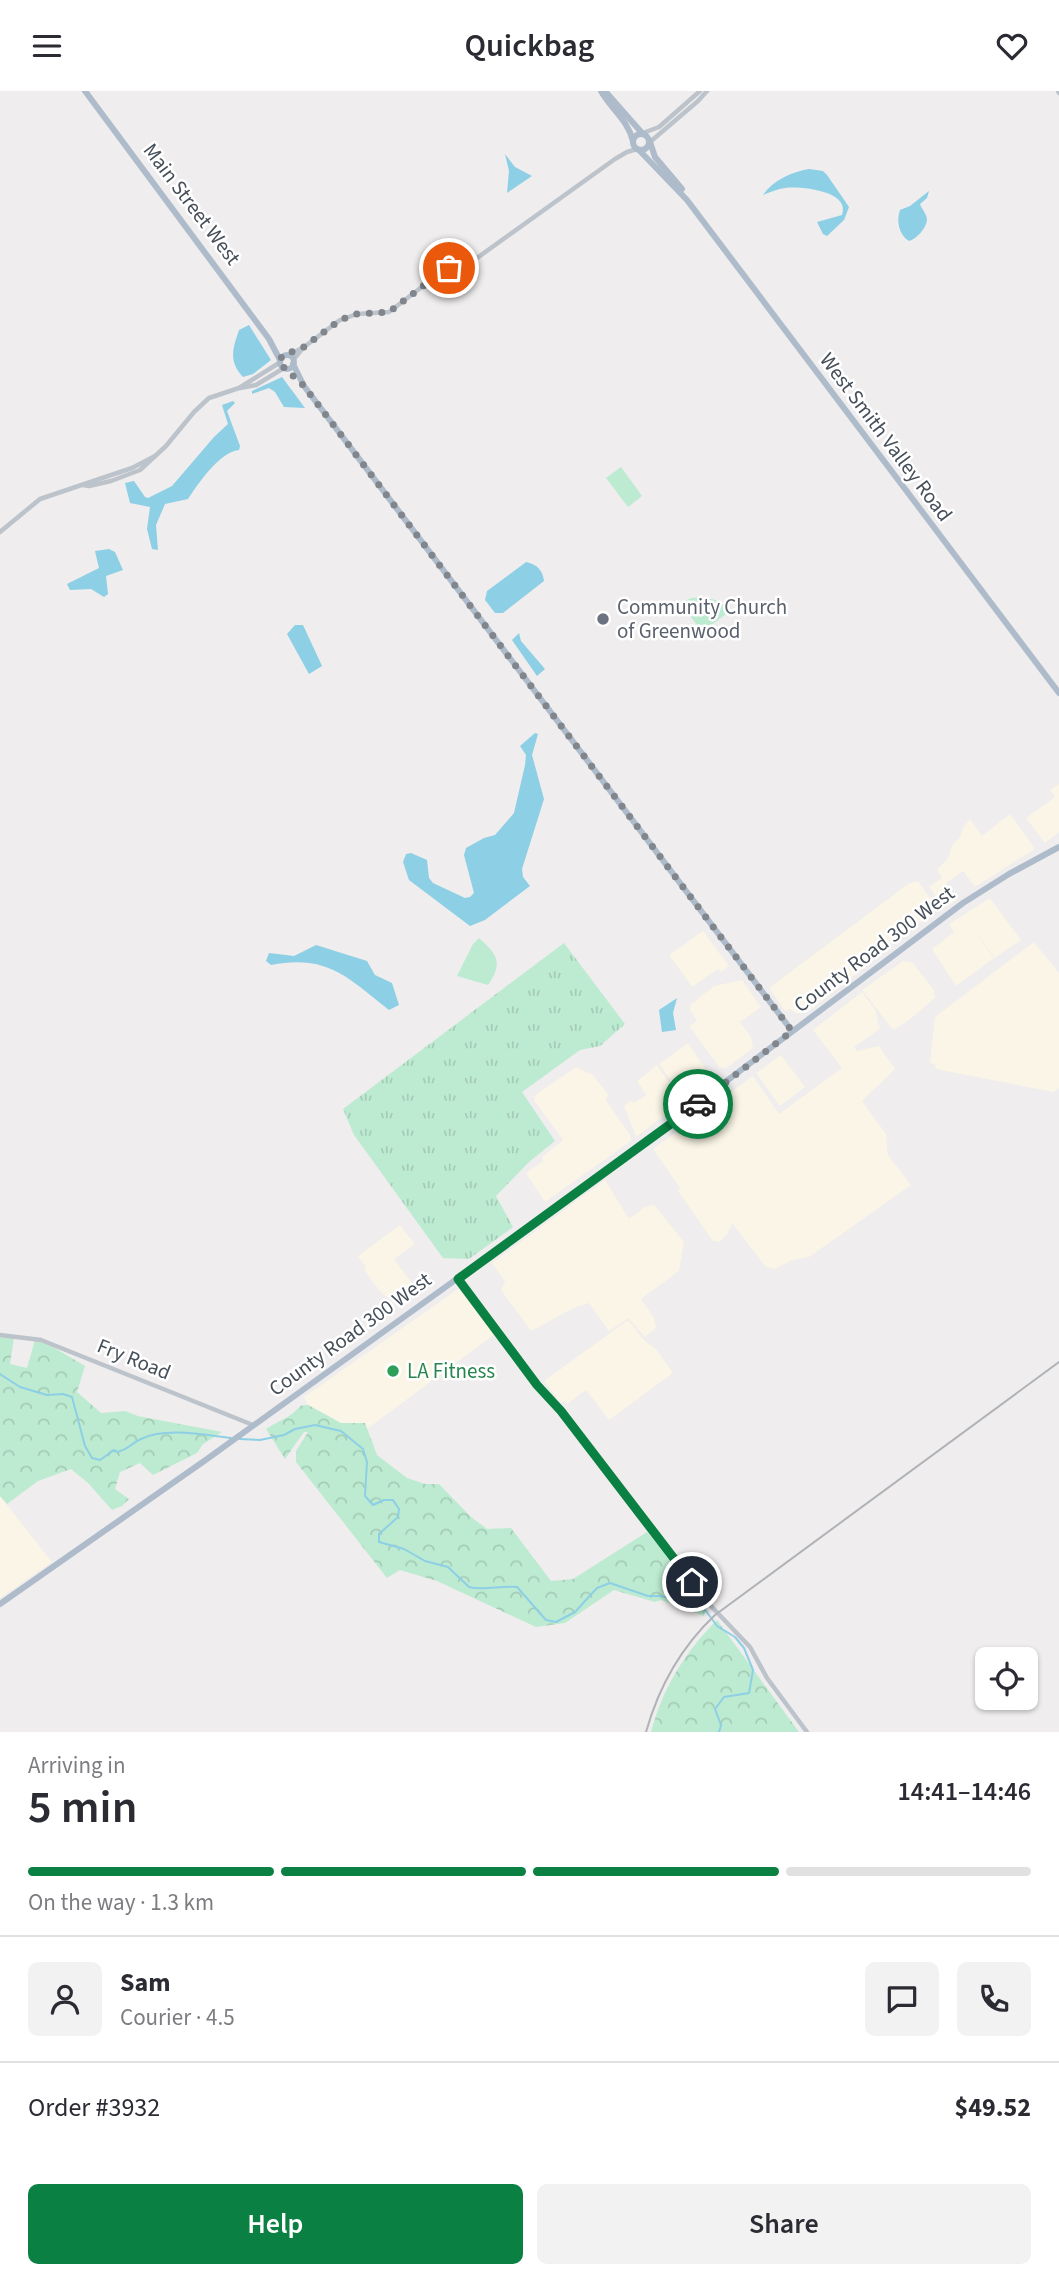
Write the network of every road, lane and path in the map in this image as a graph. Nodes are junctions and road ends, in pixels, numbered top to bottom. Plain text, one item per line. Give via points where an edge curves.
1 (85, 91) edge
2 (603, 91) edge
3 (699, 91) edge
4 (707, 91) edge
5 (643, 133) junction
6 (633, 142) junction
7 (650, 142) junction
8 (638, 150) junction
9 (627, 152) junction
10 (687, 200) junction
11 (286, 362) junction
12 (0, 532) edge
13 (1059, 694) edge
14 (1059, 847) edge
15 (792, 1031) junction
16 (458, 1279) junction
17 (0, 1335) edge
18 (253, 1425) junction
19 (0, 1604) edge
20 (807, 1732) edge

1 - 11 main road, Main Street West
2 - 5 main road
2 - 6 main road via 606,101 628,125
3 - 5 street via 659,127
4 - 7 street
5 - 6 main road
5 - 7 main road
6 - 8 main road
6 - 9 street
7 - 8 main road via 646,149
7 - 10 main road, West Smith Valley Road via 654,157
8 - 9 street
8 - 10 main road, West Smith Valley Road
9 - 11 street via 470,263 457,268 439,264 427,283 389,312 340,320
10 - 13 main road, West Smith Valley Road
11 - 12 street via 239,388 209,398 148,465 104,483 40,499
11 - 15 main road, Main Street West
14 - 15 main road, County Road 300 West via 968,900
15 - 16 main road, County Road 300 West
16 - 18 main road, County Road 300 West
16 - 20 street via 711,1606 750,1647 766,1678
17 - 18 street, Fry Road via 41,1340
18 - 19 main road, County Road 300 West

